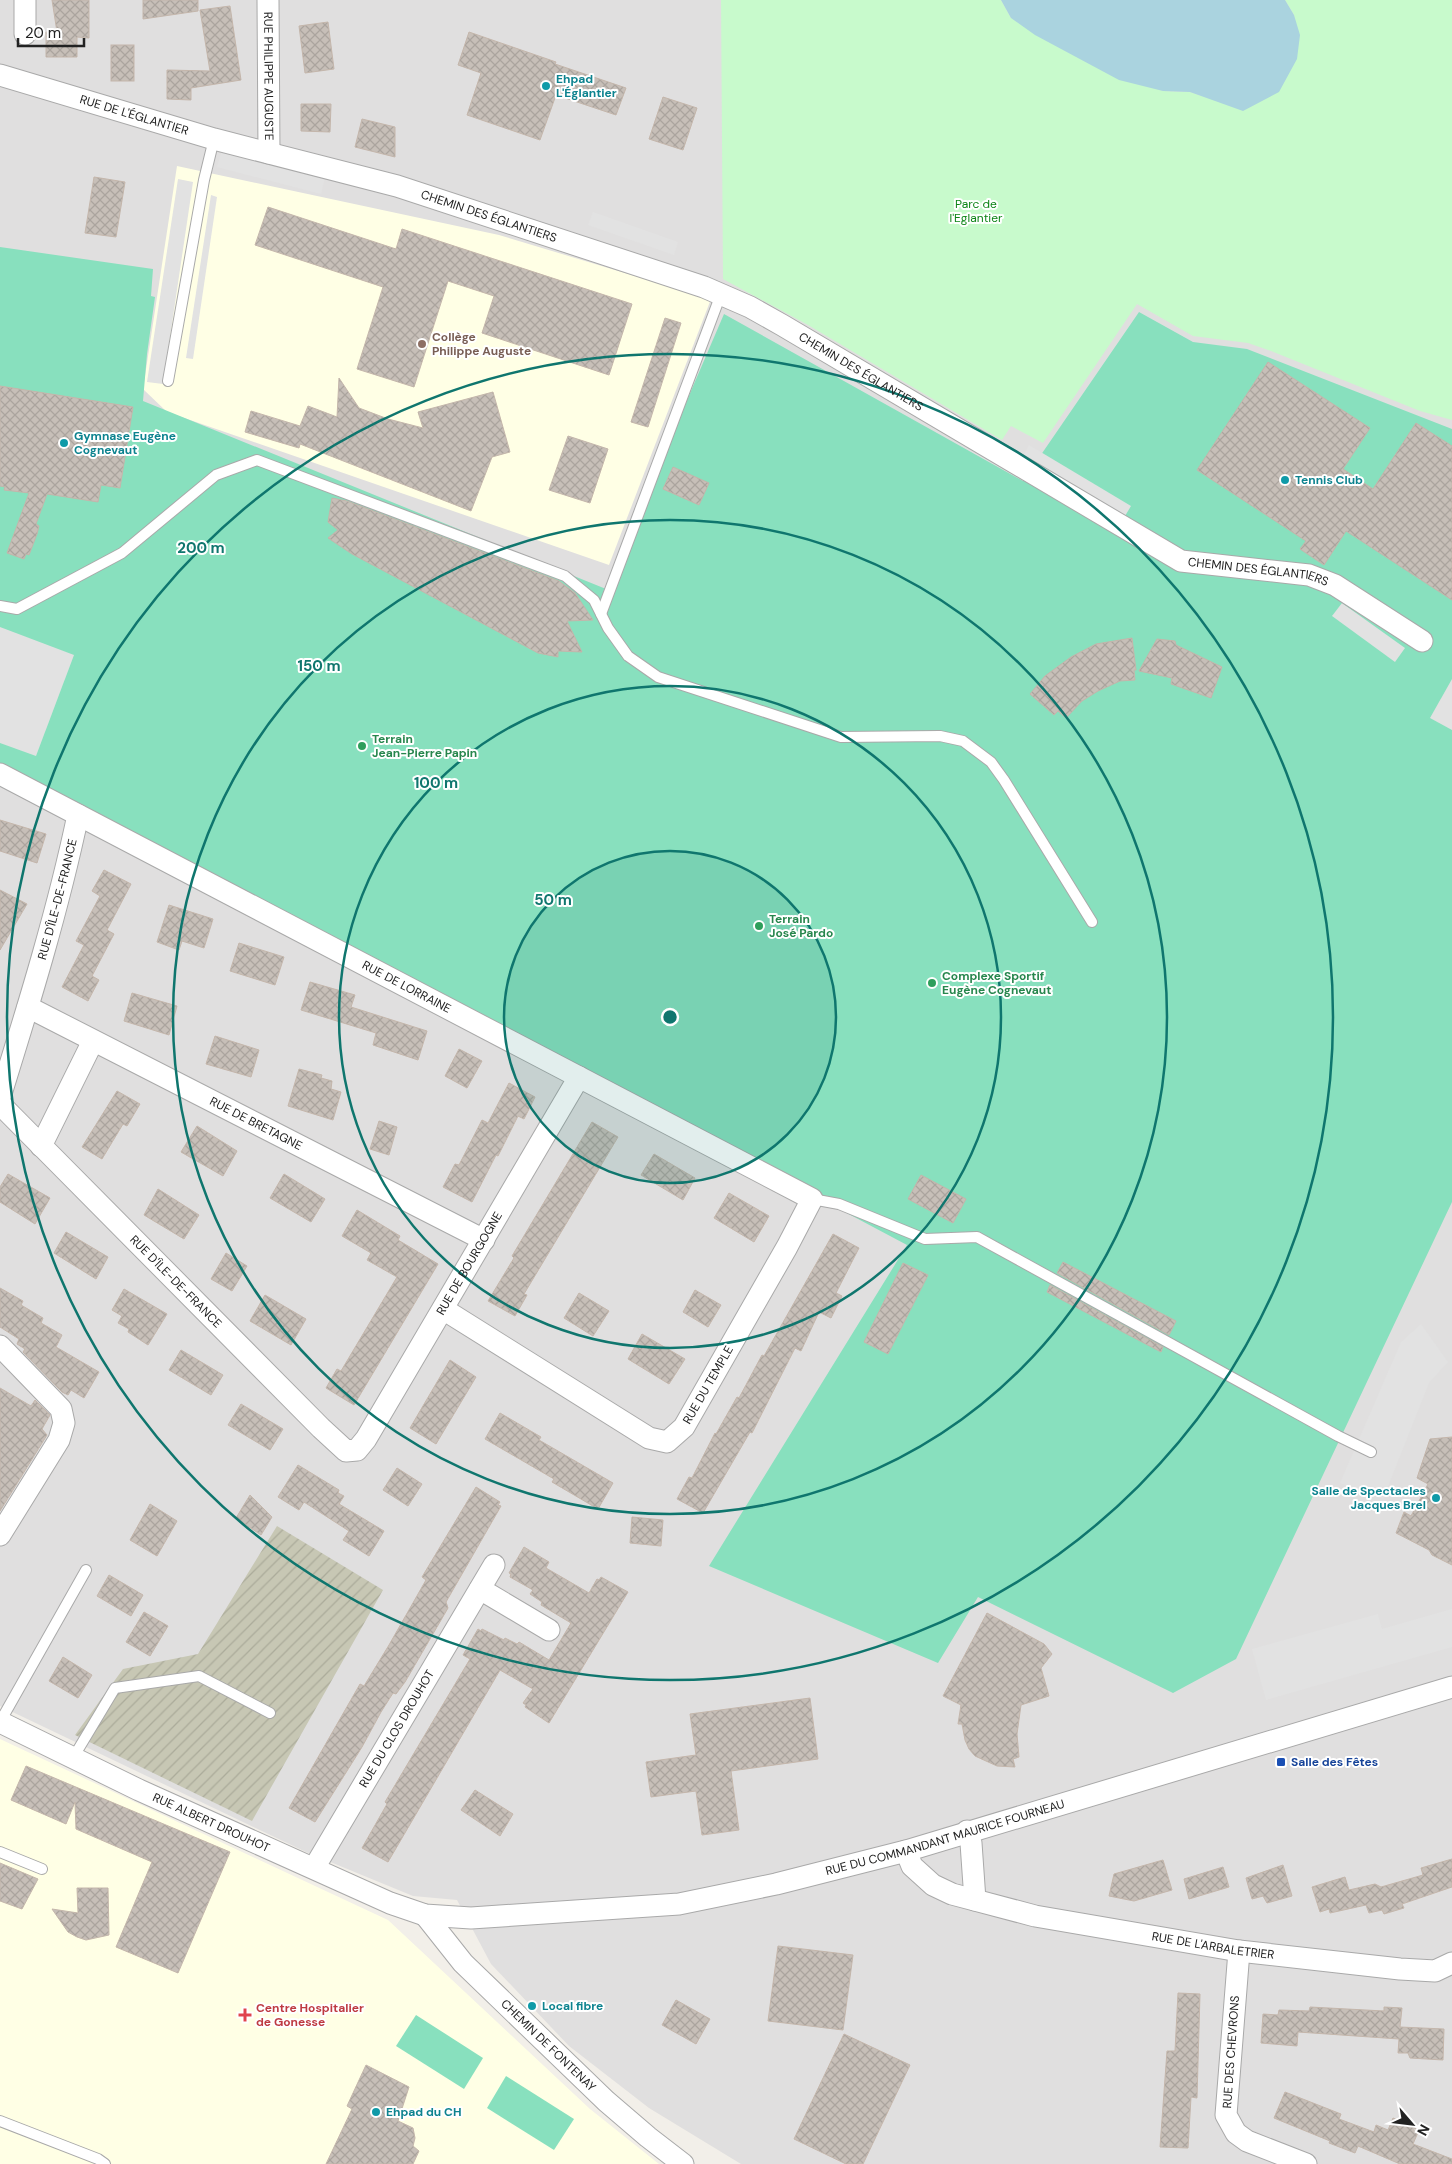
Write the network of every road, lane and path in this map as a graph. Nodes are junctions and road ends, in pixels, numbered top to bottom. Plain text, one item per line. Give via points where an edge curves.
1 (25, 0) edge
2 (268, 0) edge
3 (25, 34) dead end
4 (0, 75) edge
5 (214, 139) junction
6 (269, 153) junction
7 (721, 294) junction
8 (168, 381) dead end
9 (0, 606) edge
10 (601, 614) junction
11 (1422, 641) dead end
12 (0, 774) edge
13 (78, 815) junction
14 (1092, 922) dead end
15 (28, 1006) junction
16 (93, 1040) junction
17 (579, 1077) junction
18 (0, 1096) edge
19 (0, 1104) edge
20 (41, 1146) junction
21 (812, 1199) junction
22 (484, 1240) junction
23 (443, 1309) junction
24 (0, 1346) edge
25 (358, 1450) joint
26 (1371, 1452) dead end
27 (0, 1535) edge
28 (494, 1565) dead end
29 (86, 1570) dead end
30 (480, 1589) junction
31 (549, 1630) dead end
32 (1452, 1687) edge
33 (270, 1713) dead end
34 (0, 1722) edge
35 (73, 1758) junction
36 (967, 1831) junction
37 (906, 1851) junction
38 (0, 1852) edge
39 (314, 1868) junction
40 (42, 1869) dead end
41 (976, 1900) junction
42 (425, 1915) junction
43 (1239, 1951) junction
44 (1452, 1962) edge
45 (0, 2121) edge
46 (105, 2164) edge
47 (682, 2164) edge
48 (1306, 2164) edge

1 - 3 street
2 - 6 street, RUE PHILIPPE AUGUSTE
4 - 5 street, RUE DE L'ÉGLANTIER
5 - 6 street, RUE DE L'ÉGLANTIER
5 - 8 lane
6 - 7 street, CHEMIN DES ÉGLANTIERS via 397,186
7 - 10 lane
7 - 11 street, CHEMIN DES ÉGLANTIERS via 782,325 1181,561 1309,575 1335,585
9 - 10 lane via 17,609 122,553 216,475 257,460 565,576 594,600
10 - 14 lane via 628,656 658,677 841,737 940,736 963,742 991,762 1000,774
12 - 13 street, RUE DE LORRAINE
13 - 15 street, RUE D'ÎLE-DE-FRANCE
13 - 17 street, RUE DE LORRAINE
15 - 16 street, RUE DE BRETAGNE
15 - 18 street, RUE D'ÎLE-DE-FRANCE
16 - 20 street
16 - 22 street, RUE DE BRETAGNE
17 - 21 street, RUE DE LORRAINE
17 - 22 street, RUE DE BOURGOGNE
19 - 20 street, RUE D'ÎLE-DE-FRANCE
20 - 25 street, RUE D'ÎLE-DE-FRANCE via 321,1428 346,1451
21 - 23 street, RUE DU TEMPLE via 684,1427 667,1442 649,1438
21 - 26 lane via 839,1204 926,1239 977,1237
22 - 23 street, RUE DE BOURGOGNE
23 - 25 street, RUE DE BOURGOGNE
24 - 27 street via 61,1409 64,1423 59,1440
28 - 30 street, RUE DU CLOS DROUHOT
29 - 34 lane
30 - 31 street
30 - 39 street, RUE DU CLOS DROUHOT
32 - 36 street, RUE DU COMMANDANT MAURICE FOURNEAU
33 - 35 lane via 199,1676 115,1688
34 - 35 street, RUE ALBERT DROUHOT
35 - 39 street, RUE ALBERT DROUHOT
36 - 37 street, RUE DU COMMANDANT MAURICE FOURNEAU
36 - 41 street
37 - 41 street, RUE DE L'ARBALETRIER via 912,1866 933,1885
37 - 42 street, RUE DU COMMANDANT MAURICE FOURNEAU via 776,1884 679,1904 471,1918
38 - 40 lane
39 - 42 street, RUE ALBERT DROUHOT via 390,1903
41 - 43 street, RUE DE L'ARBALETRIER via 1035,1916
42 - 47 street, CHEMIN DE FONTENAY via 463,1963 606,2101
43 - 44 street, RUE DE L'ARBALETRIER via 1435,1971
43 - 48 street, RUE DES CHEVRONS via 1226,2115 1236,2133 1246,2141
45 - 46 lane

